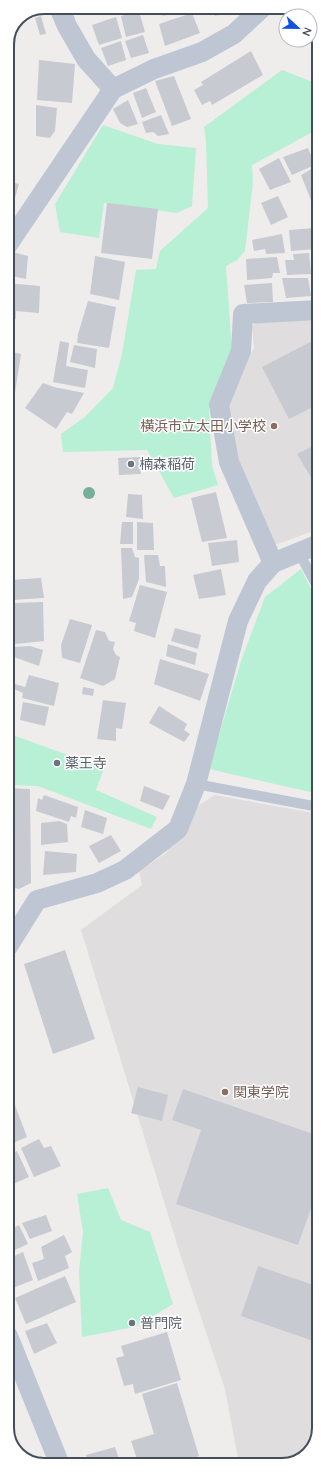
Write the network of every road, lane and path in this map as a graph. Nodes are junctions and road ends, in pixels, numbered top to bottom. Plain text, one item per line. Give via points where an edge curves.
1 (62, 14) edge
2 (255, 14) edge
3 (113, 89) junction
4 (14, 236) edge
5 (312, 310) edge
6 (312, 547) edge
7 (304, 562) dead end
8 (273, 563) junction
9 (312, 577) edge
10 (196, 784) junction
11 (312, 806) edge
12 (14, 937) edge
13 (14, 1371) edge
14 (57, 1458) edge

1 - 3 street via 86,59
2 - 3 street via 234,34 202,52 154,69
3 - 4 street
5 - 8 street via 243,314 242,351 219,405 228,462
6 - 8 street
7 - 9 lane
8 - 10 street via 257,581 238,621
10 - 11 lane
10 - 12 street via 178,829 125,870 97,883 37,900
13 - 14 street

